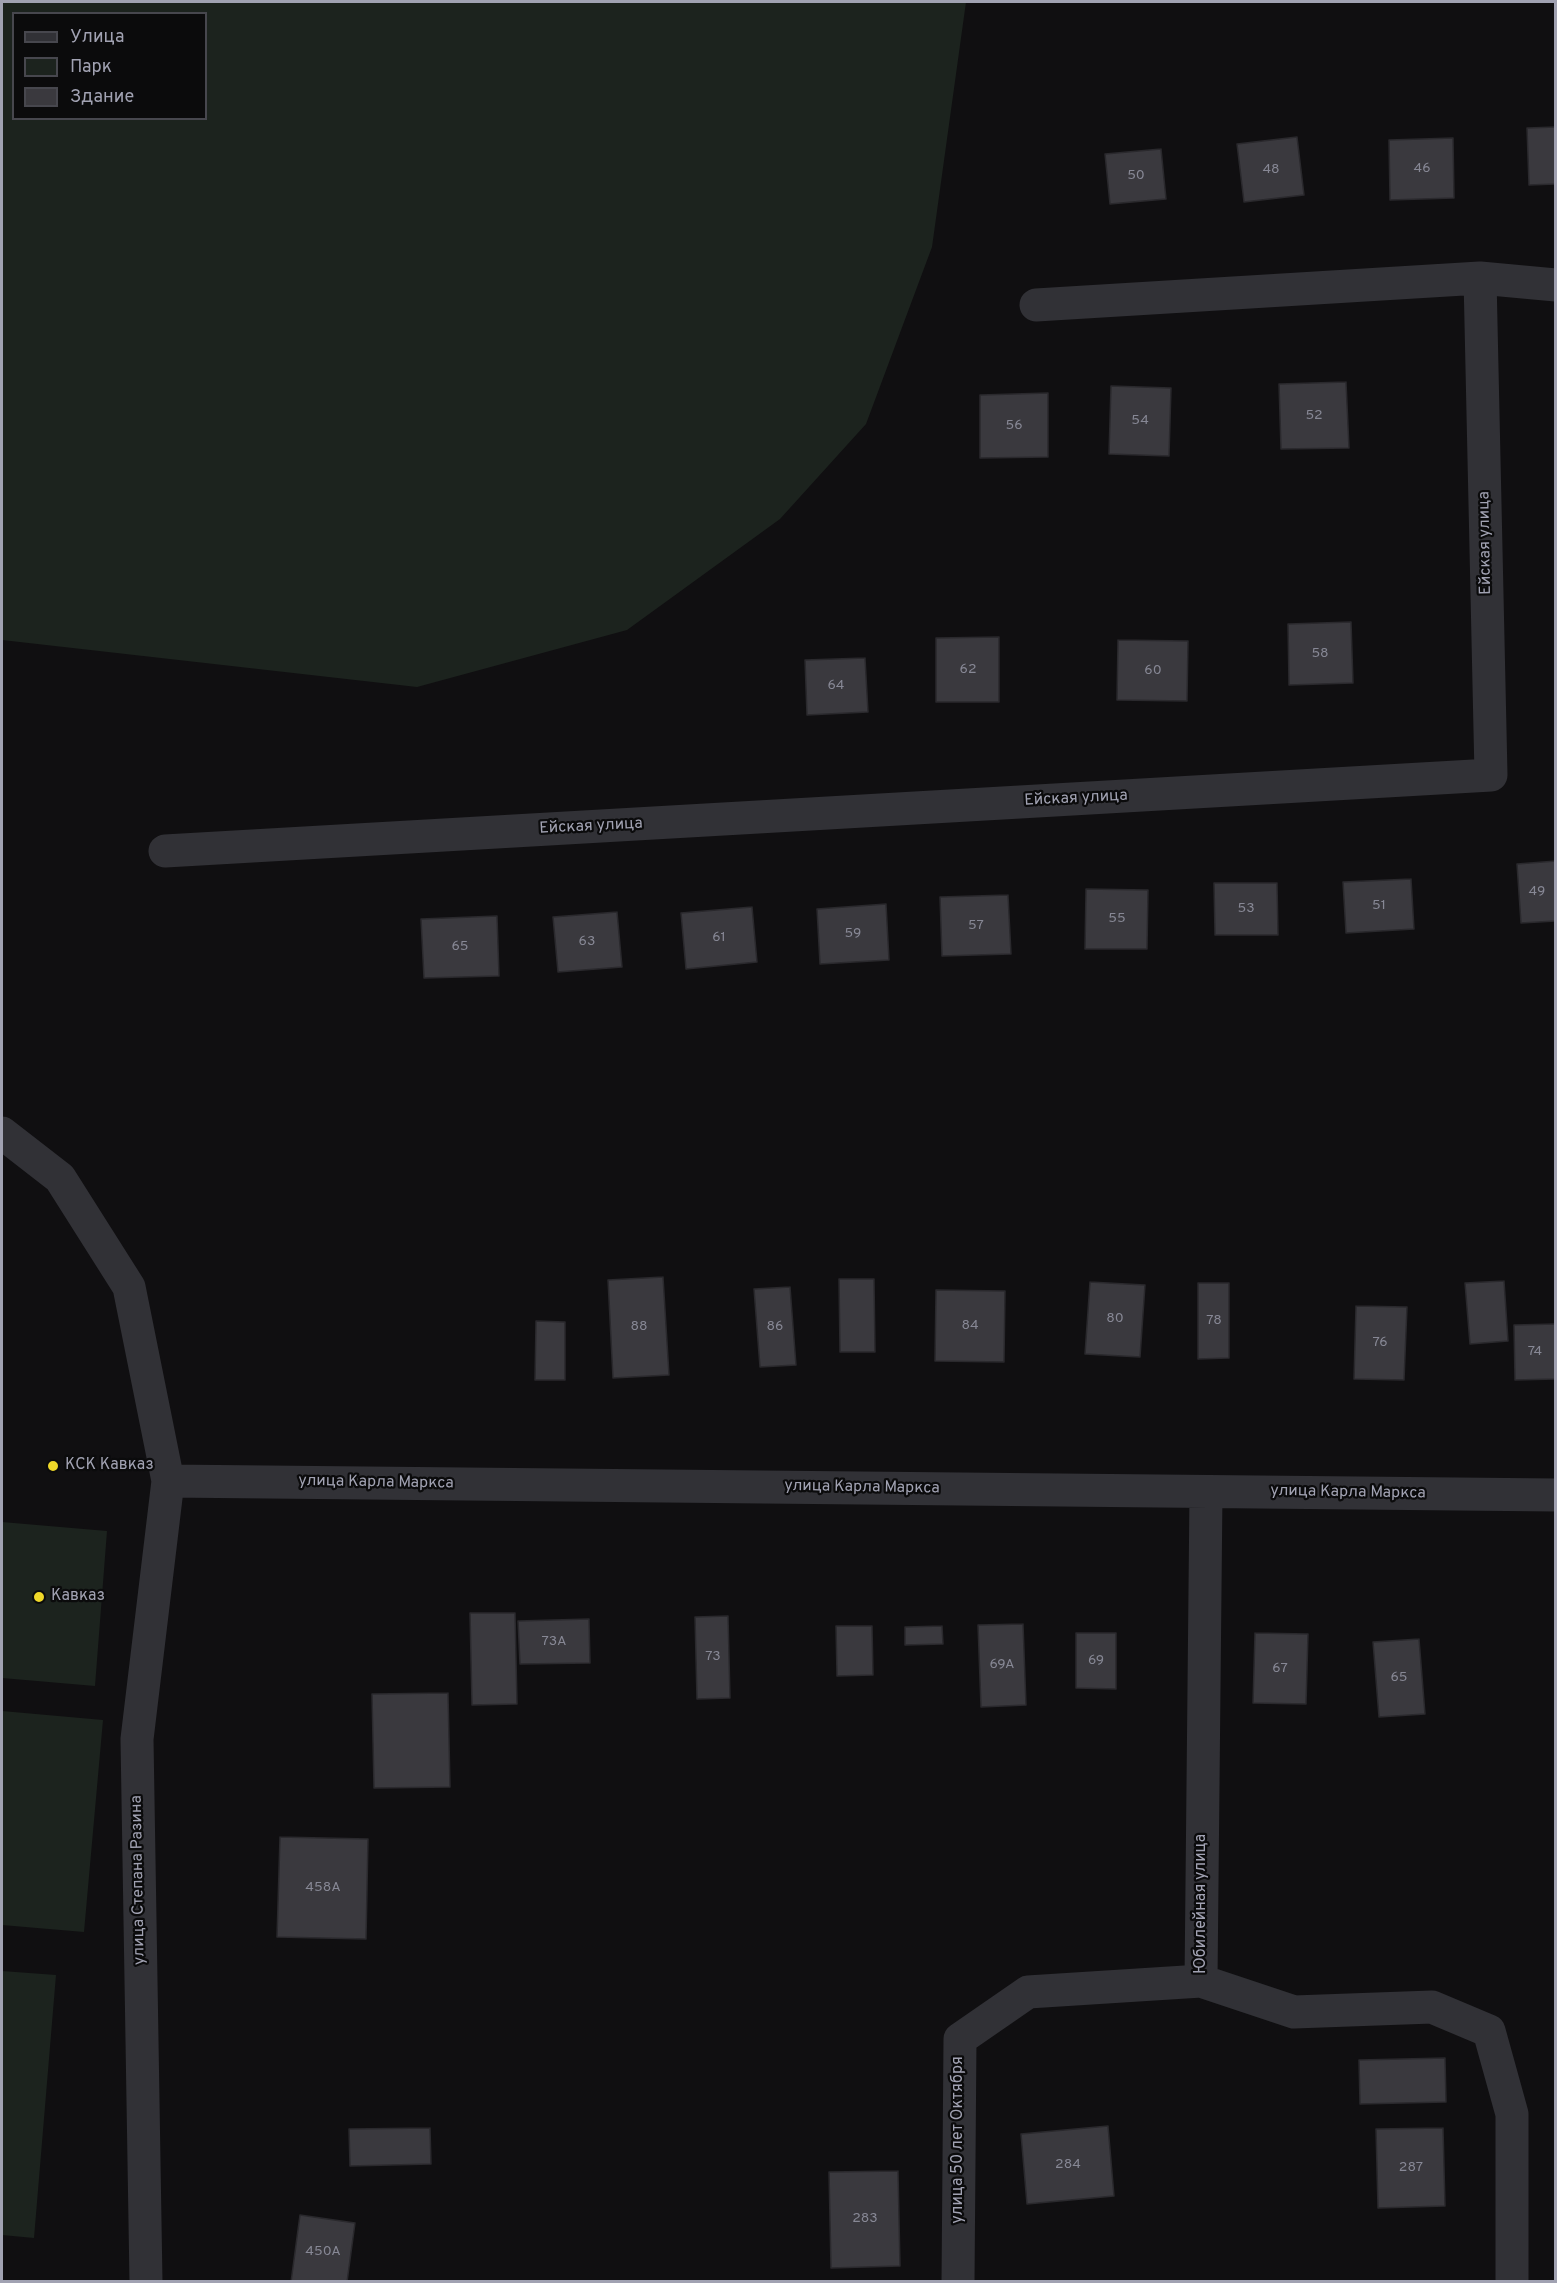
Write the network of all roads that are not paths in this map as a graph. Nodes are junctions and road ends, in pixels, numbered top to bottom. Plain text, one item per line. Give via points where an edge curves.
1 (1480, 278) junction
2 (1556, 285) edge
3 (1036, 305) dead end
4 (165, 851) dead end
5 (2, 1133) edge
6 (168, 1481) junction
7 (1206, 1492) junction
8 (1556, 1495) edge
9 (1201, 1981) junction
10 (146, 2282) edge
11 (958, 2282) edge
12 (1512, 2282) edge

1 - 2 street
1 - 3 street
1 - 4 street, Ейская улица via 1491,775
5 - 6 street, улица Степана Разина via 60,1178 129,1287
6 - 7 street, улица Карла Маркса
6 - 10 street, улица Степана Разина via 137,1739
7 - 8 street, улица Карла Маркса
7 - 9 street, Юбилейная улица
9 - 11 street, улица 50 лет Октября via 1028,1992 960,2039
9 - 12 street, Юбилейная улица via 1294,2012 1432,2007 1489,2031 1512,2114

